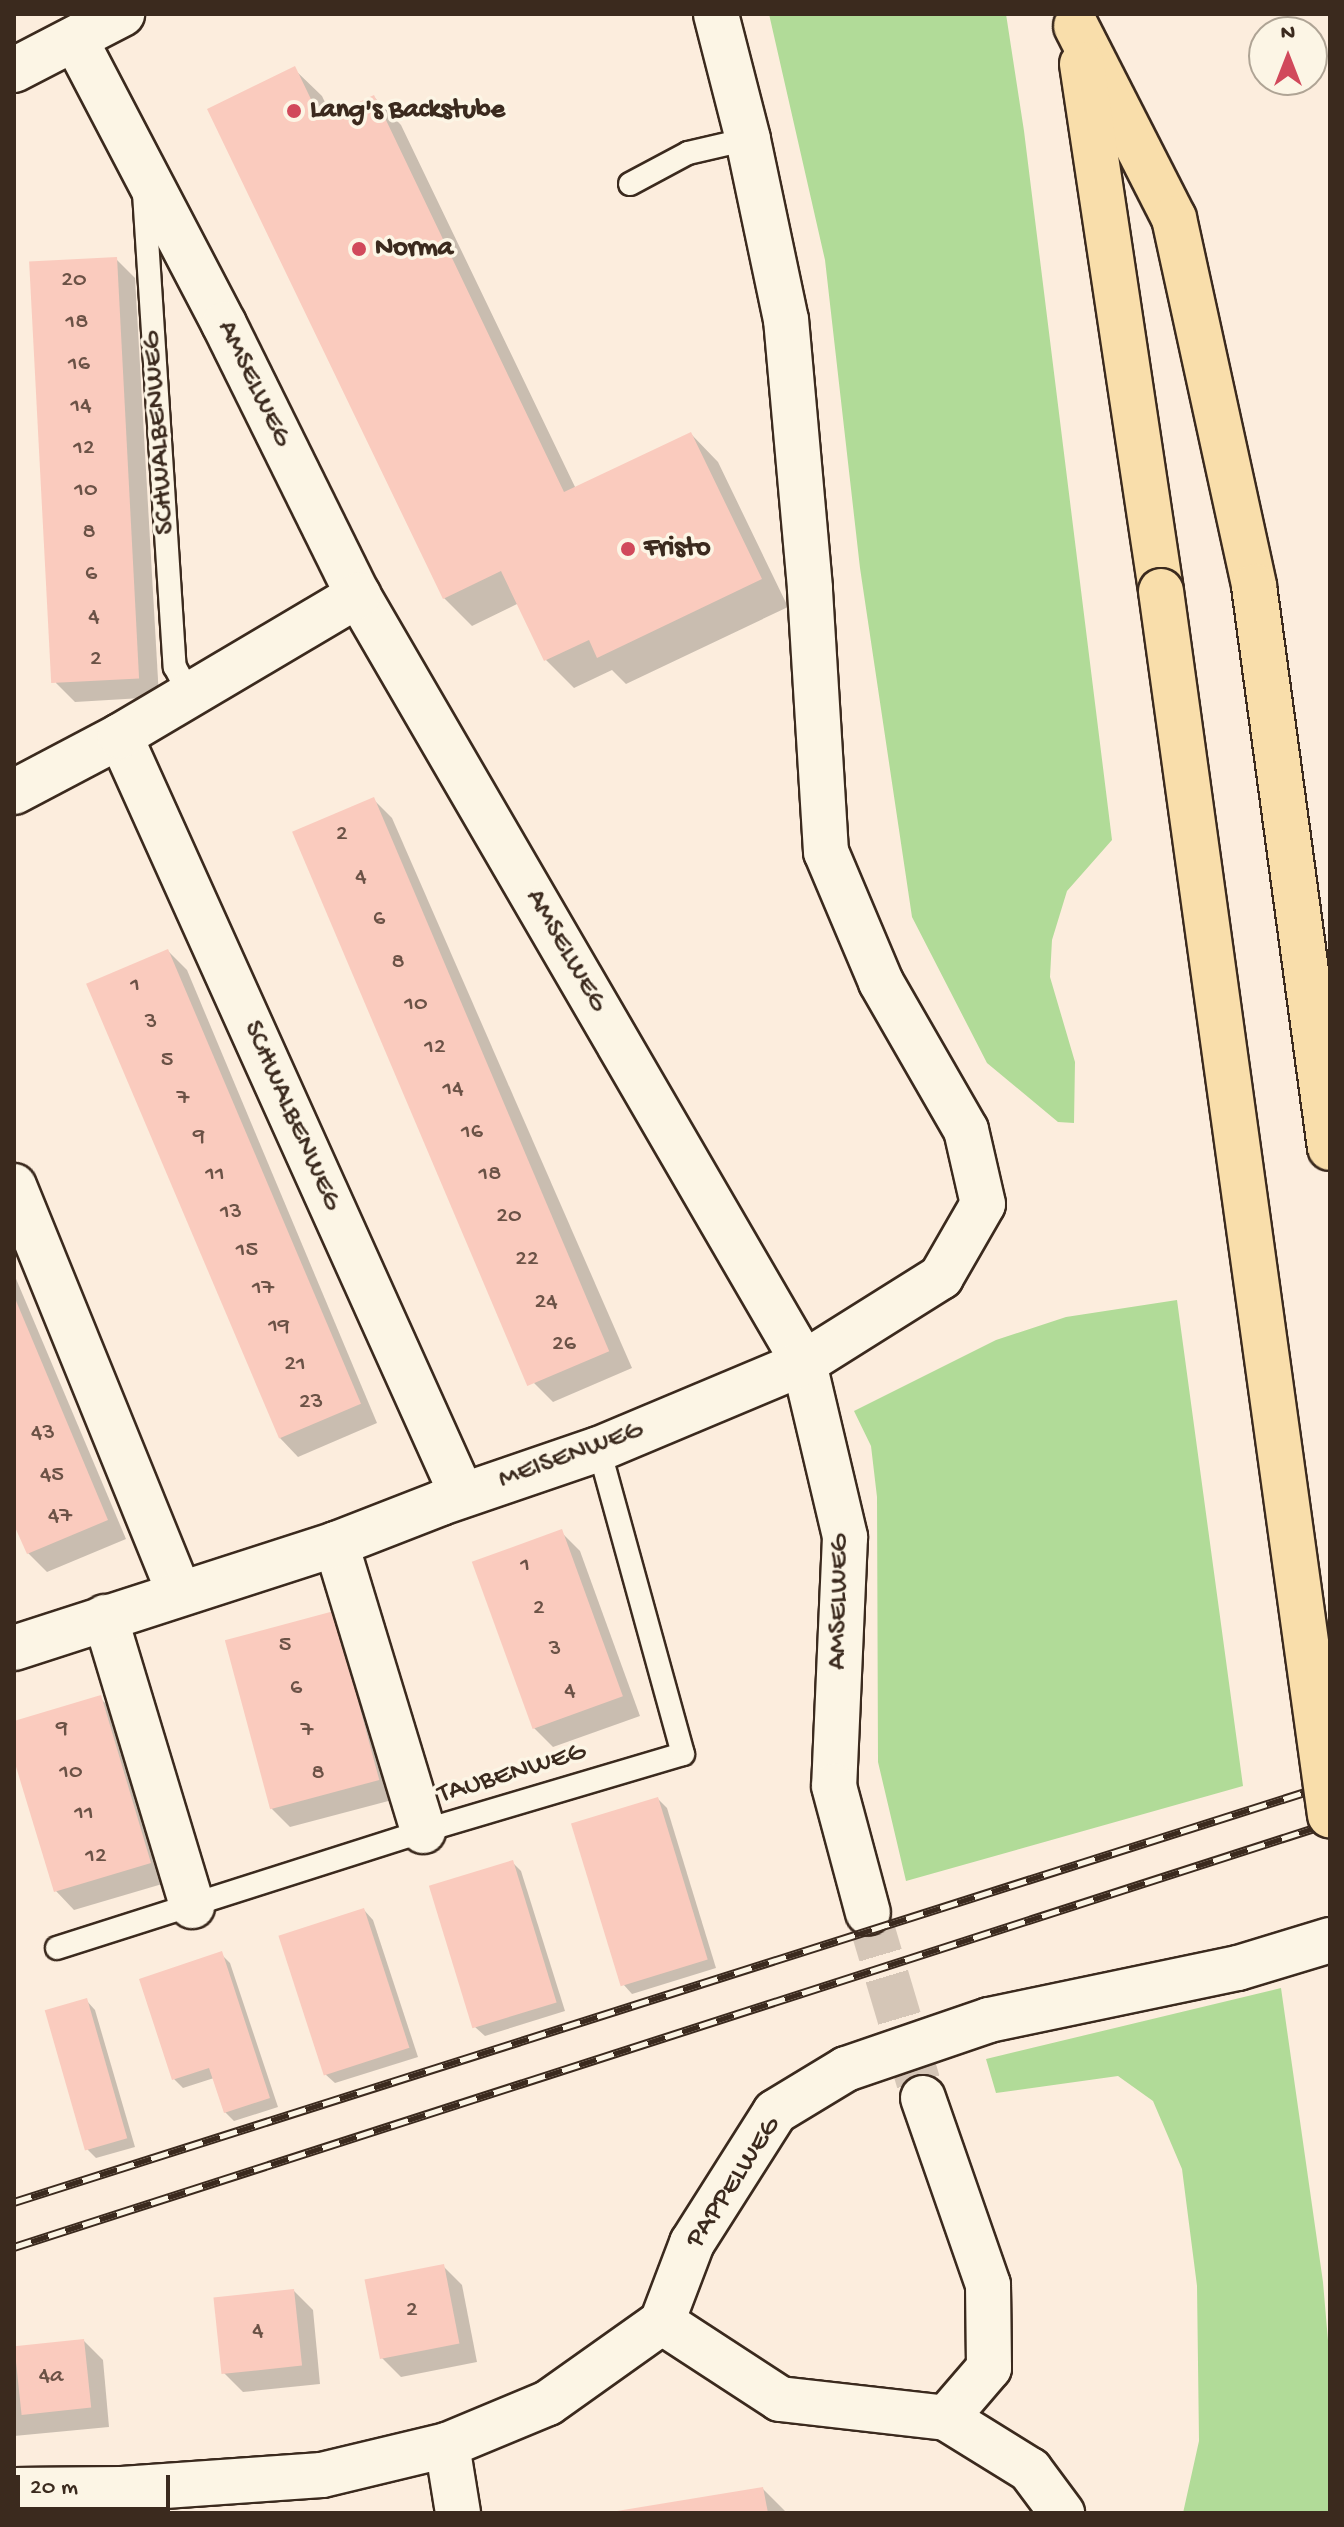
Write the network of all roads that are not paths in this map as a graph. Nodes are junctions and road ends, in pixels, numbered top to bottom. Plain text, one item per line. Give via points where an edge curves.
1 (686, 14) edge
2 (117, 15) edge
3 (1075, 20) edge
4 (721, 34) edge
5 (75, 39) junction
6 (14, 70) edge
7 (748, 139) junction
8 (143, 167) junction
9 (630, 184) dead end
10 (358, 595) junction
11 (190, 695) junction
12 (120, 736) junction
13 (14, 792) edge
14 (1330, 1148) edge
15 (14, 1186) edge
16 (804, 1363) junction
17 (599, 1449) junction
18 (462, 1495) junction
19 (336, 1544) junction
20 (179, 1592) junction
21 (105, 1617) junction
22 (14, 1648) edge
23 (1330, 1815) edge
24 (423, 1831) junction
25 (192, 1906) junction
26 (868, 1913) tunnel mouth
27 (1330, 1940) edge
28 (57, 1948) dead end
29 (923, 2098) tunnel mouth
30 (662, 2322) junction
31 (946, 2418) junction
32 (447, 2445) junction
33 (14, 2490) edge
34 (458, 2513) edge
35 (1062, 2513) edge

1 - 4 street
2 - 5 street
3 - 14 highway via 1174,218 1254,586
3 - 23 highway, bridge via 1161,591
4 - 7 street, MEISENWEG
5 - 6 street
5 - 8 street, AMSELWEG
7 - 9 lane via 688,153
7 - 16 street, MEISENWEG via 786,320 826,852 881,982 966,1130 983,1204 941,1277
8 - 10 street, AMSELWEG
8 - 11 lane, SCHWALBENWEG via 175,667
10 - 11 street
10 - 16 street, AMSELWEG
11 - 12 street
12 - 13 street
12 - 18 street, SCHWALBENWEG
15 - 20 street
16 - 17 street, MEISENWEG
16 - 26 street, AMSELWEG via 845,1537 834,1786
17 - 18 street, MEISENWEG
17 - 24 lane, TAUBENWEG via 683,1754
18 - 19 street, MEISENWEG
19 - 20 street, MEISENWEG
19 - 24 street
20 - 21 street, MEISENWEG
21 - 22 street, MEISENWEG
21 - 25 street
24 - 25 lane, TAUBENWEG
25 - 28 lane, TAUBENWEG
27 - 30 street, PAPPELWEG via 1238,1968 989,2020 846,2069 775,2112 692,2243
29 - 31 street via 988,2285 989,2368
30 - 31 street via 780,2399
30 - 32 street via 548,2403
31 - 35 street via 1030,2470
32 - 33 street via 322,2475 122,2489
32 - 34 street

